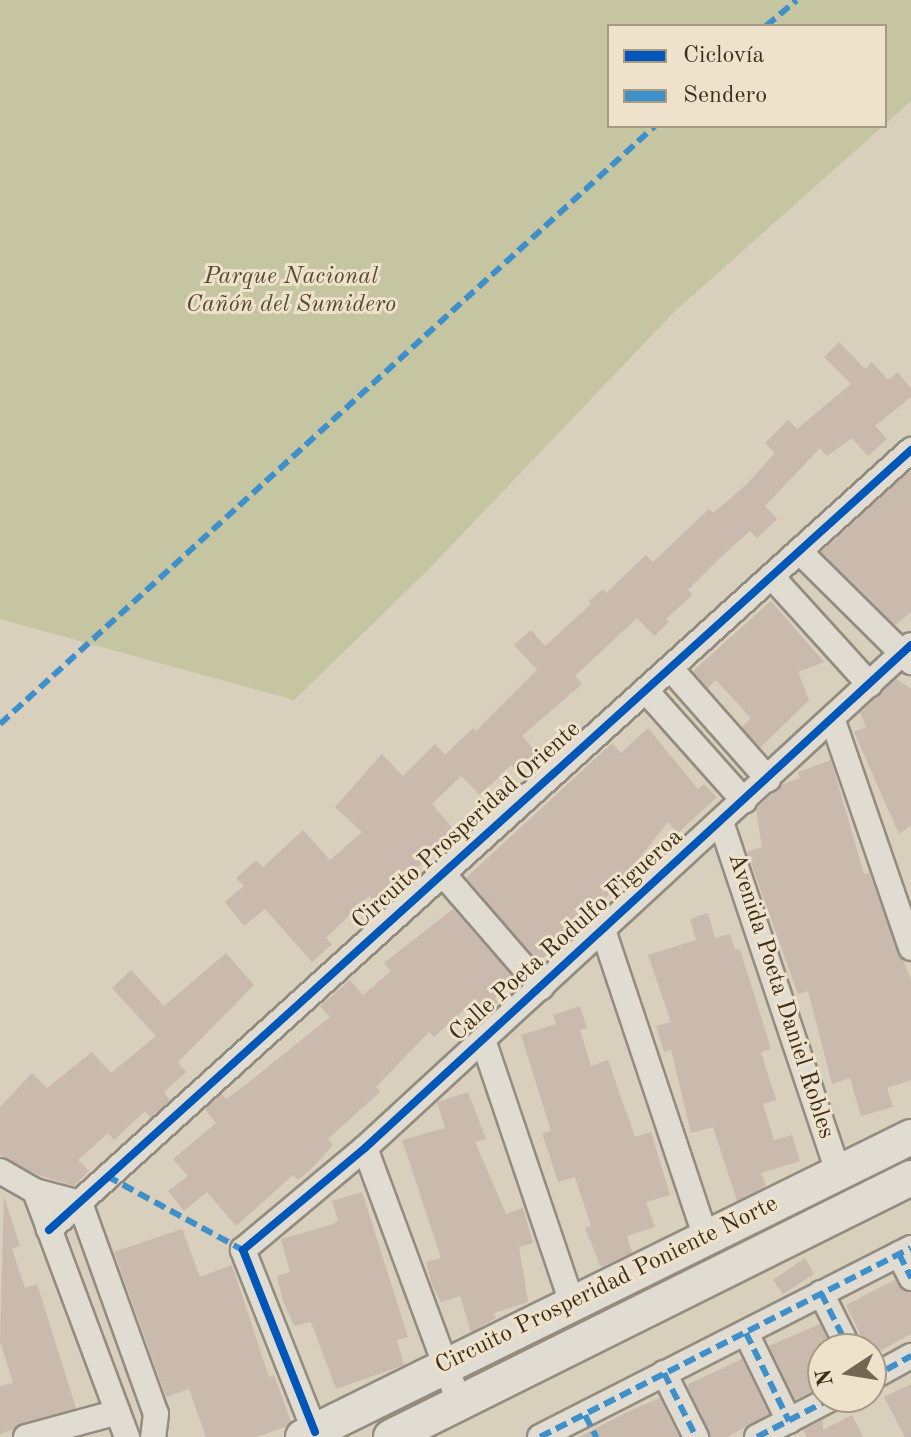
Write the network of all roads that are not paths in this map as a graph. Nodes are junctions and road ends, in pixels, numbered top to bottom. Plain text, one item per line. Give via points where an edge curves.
1 (911, 450) edge
2 (799, 551) junction
3 (773, 578) junction
4 (907, 654) edge
5 (671, 669) junction
6 (870, 685) junction
7 (647, 692) junction
8 (833, 721) junction
9 (768, 779) junction
10 (744, 801) junction
11 (721, 822) junction
12 (443, 874) junction
13 (603, 930) junction
14 (911, 948) edge
15 (541, 987) junction
16 (483, 1040) junction
17 (911, 1137) edge
18 (365, 1148) junction
19 (0, 1171) edge
20 (838, 1171) junction
21 (911, 1178) edge
22 (35, 1191) junction
23 (80, 1203) junction
24 (49, 1230) junction
25 (706, 1238) junction
26 (905, 1251) edge
27 (911, 1278) edge
28 (821, 1293) junction
29 (573, 1306) junction
30 (746, 1333) junction
31 (841, 1333) edge
32 (911, 1356) edge
33 (445, 1366) junction
34 (887, 1369) edge
35 (664, 1373) junction
36 (459, 1402) junction
37 (807, 1411) edge
38 (118, 1412) junction
39 (585, 1415) junction
40 (789, 1421) junction
41 (309, 1434) edge
42 (26, 1437) edge
43 (127, 1437) edge
44 (153, 1437) edge
45 (391, 1437) edge
46 (540, 1437) edge
47 (596, 1437) edge
48 (696, 1437) edge
49 (757, 1437) edge

1 - 2 street, Circuito Prosperidad Oriente
2 - 3 street, Circuito Prosperidad Oriente
2 - 4 street
3 - 5 street, Circuito Prosperidad Oriente
3 - 6 street
4 - 6 street, Calle Poeta Rodulfo Figueroa
5 - 7 street, Circuito Prosperidad Oriente
5 - 9 street
6 - 8 street, Calle Poeta Rodulfo Figueroa
7 - 10 street
7 - 12 street, Circuito Prosperidad Oriente
8 - 9 street, Calle Poeta Rodulfo Figueroa
8 - 14 street
9 - 10 street, Calle Poeta Rodulfo Figueroa
10 - 11 street, Calle Poeta Rodulfo Figueroa
11 - 13 street, Calle Poeta Rodulfo Figueroa
11 - 20 street, Avenida Poeta Daniel Robles
12 - 15 street
12 - 23 street, Circuito Prosperidad Oriente
13 - 15 street, Calle Poeta Rodulfo Figueroa
13 - 25 street
15 - 16 street, Calle Poeta Rodulfo Figueroa
16 - 18 street, Calle Poeta Rodulfo Figueroa
16 - 29 street
17 - 20 street, Circuito Prosperidad Poniente Norte
18 - 33 street
18 - 41 street, Calle Poeta Rodulfo Figueroa via 243,1250
19 - 22 street
20 - 25 street, Circuito Prosperidad Poniente Norte
21 - 36 street, Circuito Prosperidad Poniente Norte
22 - 23 street
22 - 24 street
23 - 24 street, Circuito Prosperidad Oriente
23 - 44 street via 156,1414
24 - 38 street
25 - 29 street, Circuito Prosperidad Poniente Norte
26 - 27 street
26 - 28 street
28 - 30 street
28 - 31 street
29 - 33 street, Circuito Prosperidad Poniente Norte
30 - 35 street
30 - 40 street
32 - 34 street
33 - 36 street
33 - 41 street, Circuito Prosperidad Poniente Norte
35 - 39 street
35 - 48 street
36 - 45 street, Circuito Prosperidad Poniente Norte
37 - 40 street
38 - 42 street
38 - 43 street
39 - 46 street
39 - 47 street
40 - 49 street

